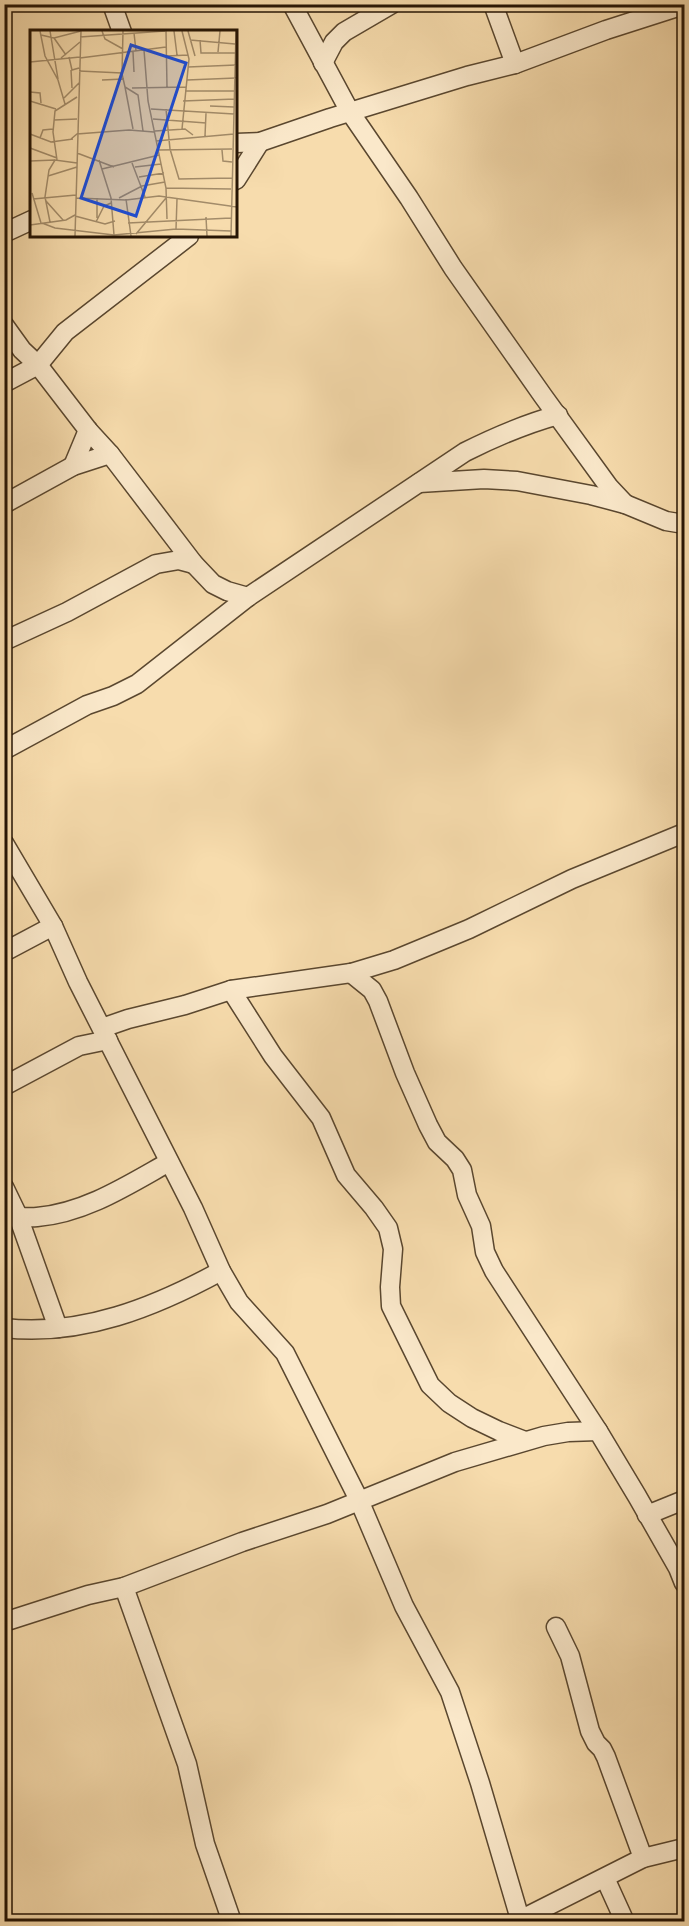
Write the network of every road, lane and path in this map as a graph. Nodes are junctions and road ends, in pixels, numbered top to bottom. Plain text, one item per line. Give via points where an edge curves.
1 (112, 4) edge
2 (292, 4) edge
3 (392, 4) edge
4 (493, 4) edge
5 (684, 5) edge
6 (121, 30) edge
7 (323, 63) junction
8 (514, 64) junction
9 (370, 106) junction
10 (350, 112) junction
11 (361, 129) junction
12 (260, 142) junction
13 (237, 143) edge
14 (237, 178) edge
15 (30, 220) edge
16 (4, 234) edge
17 (188, 237) edge
18 (4, 325) edge
19 (38, 365) junction
20 (4, 383) edge
21 (543, 396) junction
22 (558, 415) junction
23 (538, 420) junction
24 (88, 430) junction
25 (110, 454) junction
26 (73, 466) junction
27 (419, 483) junction
28 (4, 504) edge
29 (625, 504) junction
30 (684, 524) edge
31 (194, 564) junction
32 (248, 597) junction
33 (4, 640) edge
34 (4, 750) edge
35 (684, 833) edge
36 (4, 843) edge
37 (52, 926) junction
38 (4, 952) edge
39 (351, 973) junction
40 (231, 990) junction
41 (105, 1034) junction
42 (4, 1086) edge
43 (169, 1162) junction
44 (4, 1187) edge
45 (11, 1216) edge
46 (221, 1271) junction
47 (4, 1328) edge
48 (58, 1328) junction
49 (598, 1431) junction
50 (525, 1441) junction
51 (359, 1500) junction
52 (684, 1500) edge
53 (647, 1515) junction
54 (684, 1582) edge
55 (124, 1587) junction
56 (4, 1623) edge
57 (556, 1628) dead end
58 (684, 1848) edge
59 (643, 1858) junction
60 (605, 1878) junction
61 (518, 1920) edge
62 (232, 1922) edge
63 (625, 1922) edge

1 - 6 street
2 - 7 street
3 - 7 street via 344,32
4 - 8 street
5 - 8 street
7 - 10 street
8 - 9 street
9 - 10 street
9 - 11 street
10 - 11 street
10 - 12 street
11 - 21 street
12 - 13 street
12 - 14 street
15 - 16 street
17 - 19 street via 65,332
18 - 19 street
19 - 20 street
19 - 24 street
21 - 22 street
21 - 23 street
22 - 23 street
22 - 29 street
23 - 27 street via 465,452
24 - 25 street
24 - 26 street
25 - 26 street
25 - 31 street
26 - 28 street
27 - 29 street via 517,481
27 - 32 street
29 - 30 street
31 - 32 street via 213,584
31 - 33 street via 179,560 156,564 67,612
32 - 34 street via 137,684 87,705
35 - 39 street via 572,879 469,929
36 - 37 street
37 - 38 street
37 - 41 street
39 - 40 street
39 - 49 street via 372,990 428,1125 437,1142 462,1170 494,1271
40 - 41 street via 128,1019
40 - 50 street via 273,1056 321,1118 346,1175 388,1228 393,1249 391,1306 430,1385 472,1418
41 - 42 street
41 - 43 street
43 - 45 street via 85,1205 56,1214
43 - 46 street
44 - 45 street
45 - 48 street
46 - 48 street via 166,1299 129,1312
46 - 51 street via 239,1302 285,1353
47 - 48 street
49 - 50 street via 568,1432
49 - 53 street
50 - 51 street via 455,1462
51 - 55 street
51 - 61 street via 404,1606 450,1692
52 - 53 street
53 - 54 street
55 - 56 street
55 - 62 street via 187,1764 205,1844
57 - 59 street via 570,1656 590,1731 606,1757
58 - 59 street
59 - 60 street
60 - 61 street
60 - 63 street

